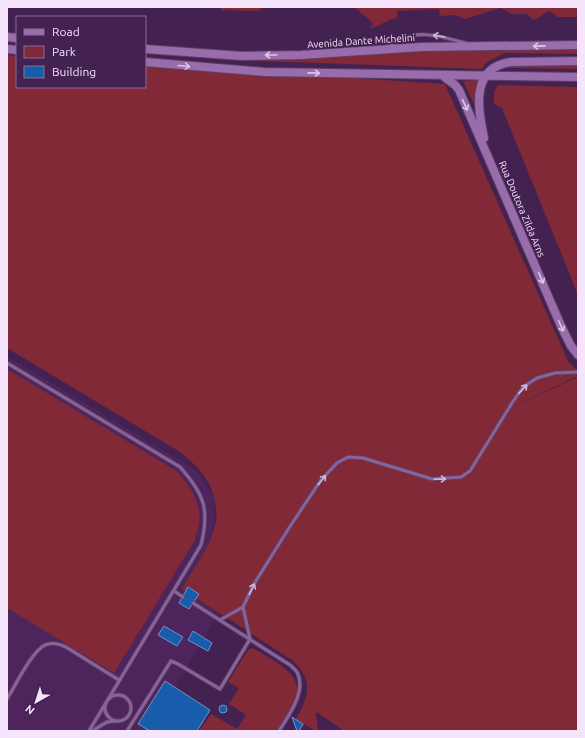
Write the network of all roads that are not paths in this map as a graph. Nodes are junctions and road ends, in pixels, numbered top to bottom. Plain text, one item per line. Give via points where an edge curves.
1 (578, 45) edge
2 (476, 47) junction
3 (146, 49) edge
4 (385, 50) junction
5 (578, 61) edge
6 (146, 62) edge
7 (442, 74) junction
8 (486, 76) junction
9 (578, 77) edge
10 (487, 152) junction
11 (578, 355) edge
12 (7, 363) edge
13 (578, 372) edge
14 (174, 591) junction
15 (183, 597) dead end
16 (193, 603) dead end
17 (243, 607) junction
18 (220, 620) junction
19 (250, 639) junction
20 (119, 680) junction
21 (7, 699) edge
22 (106, 702) junction
23 (114, 720) junction
24 (88, 731) edge
25 (92, 731) edge
26 (127, 731) edge
27 (279, 731) edge

1 -> 2 main road, Avenida Dante Michelini
2 - 4 main road, Avenida Dante Michelini
2 -> 4 lane via 445,37 411,35 401,38
4 -> 3 main road, Avenida Dante Michelini via 242,56
5 - 8 main road via 503,63
6 -> 7 main road via 265,72
7 - 8 main road
7 -> 10 main road, Rua Doutora Zilda Arns via 458,90
8 - 9 main road
8 - 10 main road via 478,100
10 -> 11 main road, Rua Doutora Zilda Arns via 561,326
12 - 14 lane via 180,467 192,480 204,503 205,531 201,545
17 -> 13 lane via 254,584 289,528 321,480 336,463 348,457 363,458 432,479 461,477 470,471 523,387 537,378 554,373
14 - 15 lane
14 - 20 lane
16 - 18 lane
17 - 18 lane
17 - 19 lane
18 - 19 lane
19 - 26 lane via 220,689 171,661
19 - 27 lane via 297,672 298,696
20 - 21 lane via 60,645 46,645 32,657
20 - 22 lane
22 - 23 lane via 105,711
22 - 23 lane via 118,694 130,702 128,716 120,721
22 - 24 lane
23 - 25 lane

